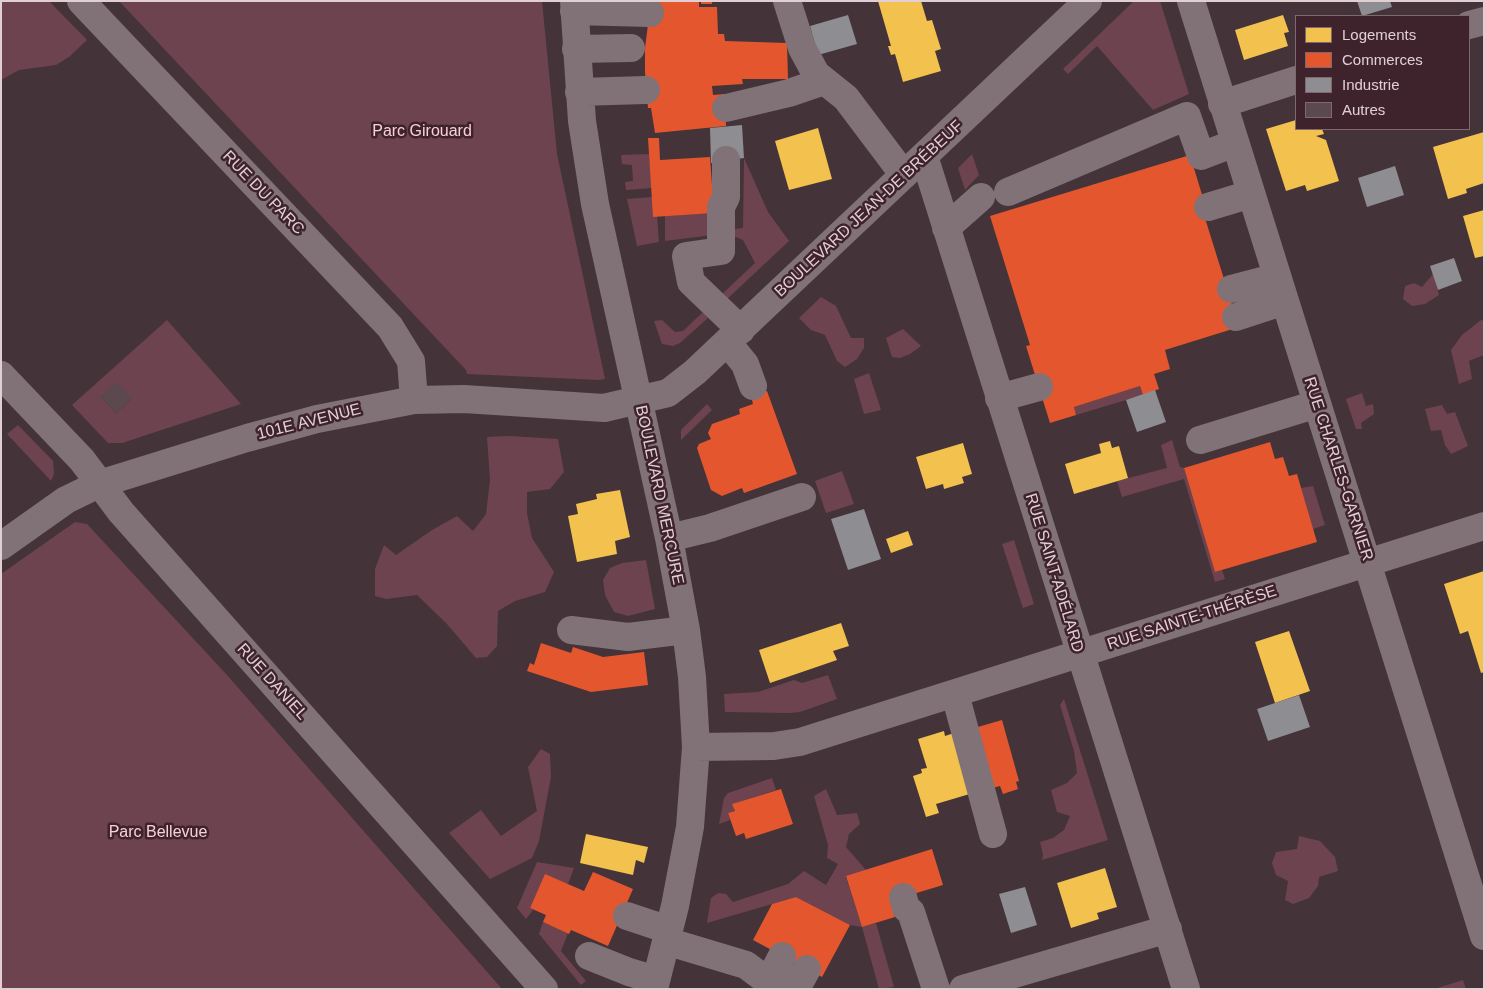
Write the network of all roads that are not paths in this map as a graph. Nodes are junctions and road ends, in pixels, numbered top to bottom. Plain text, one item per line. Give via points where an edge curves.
1 (81, 1) edge
2 (787, 1) edge
3 (1088, 1) edge
4 (1191, 1) edge
5 (574, 6) edge
6 (650, 13) dead end
7 (1484, 21) edge
8 (1470, 25) edge
9 (631, 48) dead end
10 (576, 49) junction
11 (1295, 80) edge
12 (824, 81) junction
13 (646, 90) dead end
14 (579, 92) junction
15 (1222, 104) junction
16 (726, 108) dead end
17 (1235, 143) junction
18 (924, 156) junction
19 (726, 160) dead end
20 (904, 175) junction
21 (1008, 192) dead end
22 (1251, 194) junction
23 (982, 197) dead end
24 (1208, 207) dead end
25 (946, 228) junction
26 (1231, 289) dead end
27 (1281, 289) junction
28 (1236, 317) dead end
29 (734, 336) junction
30 (1, 375) edge
31 (753, 386) dead end
32 (1039, 387) dead end
33 (999, 398) junction
34 (414, 400) junction
35 (640, 401) junction
36 (1317, 404) junction
37 (1200, 440) dead end
38 (99, 484) junction
39 (802, 497) dead end
40 (1484, 526) edge
41 (669, 538) junction
42 (1, 546) edge
43 (1367, 563) junction
44 (571, 630) dead end
45 (686, 630) junction
46 (1080, 654) junction
47 (955, 694) junction
48 (696, 747) junction
49 (993, 834) dead end
50 (903, 897) dead end
51 (627, 916) dead end
52 (1168, 928) junction
53 (668, 935) junction
54 (1484, 936) edge
55 (588, 956) dead end
56 (782, 956) dead end
57 (655, 984) edge
58 (773, 985) edge
59 (544, 989) edge
60 (936, 989) edge
61 (964, 989) edge
62 (1186, 989) edge

1 - 34 street, RUE DU PARC via 390,327 411,361
2 - 12 street via 802,51
3 - 18 street, BOULEVARD JEAN-DE BRÉBEUF
4 - 15 street, RUE CHARLES-GARNIER
5 - 6 street
5 - 10 street, BOULEVARD MERCURE
7 - 8 street
9 - 10 street
10 - 14 street, BOULEVARD MERCURE
11 - 15 street
12 - 16 street
12 - 20 street via 846,98
13 - 14 street
14 - 35 street, BOULEVARD MERCURE via 594,204
15 - 17 street, RUE CHARLES-GARNIER
17 - 21 street via 1201,156 1187,116
17 - 22 street, RUE CHARLES-GARNIER
18 - 20 street, BOULEVARD JEAN-DE BRÉBEUF
18 - 25 street, RUE SAINT-ADÉLARD
19 - 29 street via 721,251 686,256 691,282
20 - 29 street, BOULEVARD JEAN-DE BRÉBEUF
22 - 24 street
22 - 27 street, RUE CHARLES-GARNIER
23 - 25 street
25 - 33 street, RUE SAINT-ADÉLARD
26 - 27 street
27 - 28 street
27 - 36 street, RUE CHARLES-GARNIER
29 - 31 street
29 - 35 street, BOULEVARD JEAN-DE BRÉBEUF via 674,389
30 - 38 street, RUE DANIEL via 82,460
32 - 33 street
33 - 46 street, RUE SAINT-ADÉLARD
34 - 35 street, 101E AVENUE via 604,408
34 - 38 street, 101E AVENUE via 263,433
35 - 41 street, BOULEVARD MERCURE
36 - 37 street
36 - 43 street, RUE CHARLES-GARNIER
38 - 42 street, 101E AVENUE via 66,500
38 - 59 street, RUE DANIEL
39 - 41 street via 710,528
40 - 43 street, RUE SAINTE-THÉRÈSE
41 - 45 street, BOULEVARD MERCURE
43 - 46 street, RUE SAINTE-THÉRÈSE
43 - 54 street, RUE CHARLES-GARNIER
44 - 45 street via 628,637
45 - 48 street, BOULEVARD MERCURE
46 - 47 street, RUE SAINTE-THÉRÈSE
46 - 52 street, RUE SAINT-ADÉLARD
47 - 48 street, RUE SAINTE-THÉRÈSE via 789,744
47 - 49 street
48 - 53 street, BOULEVARD MERCURE via 690,827
50 - 60 street via 906,908 912,912
51 - 53 street
52 - 61 street
52 - 62 street, RUE SAINT-ADÉLARD
53 - 57 street, BOULEVARD MERCURE
53 - 58 street via 746,965
55 - 57 street
56 - 58 street

